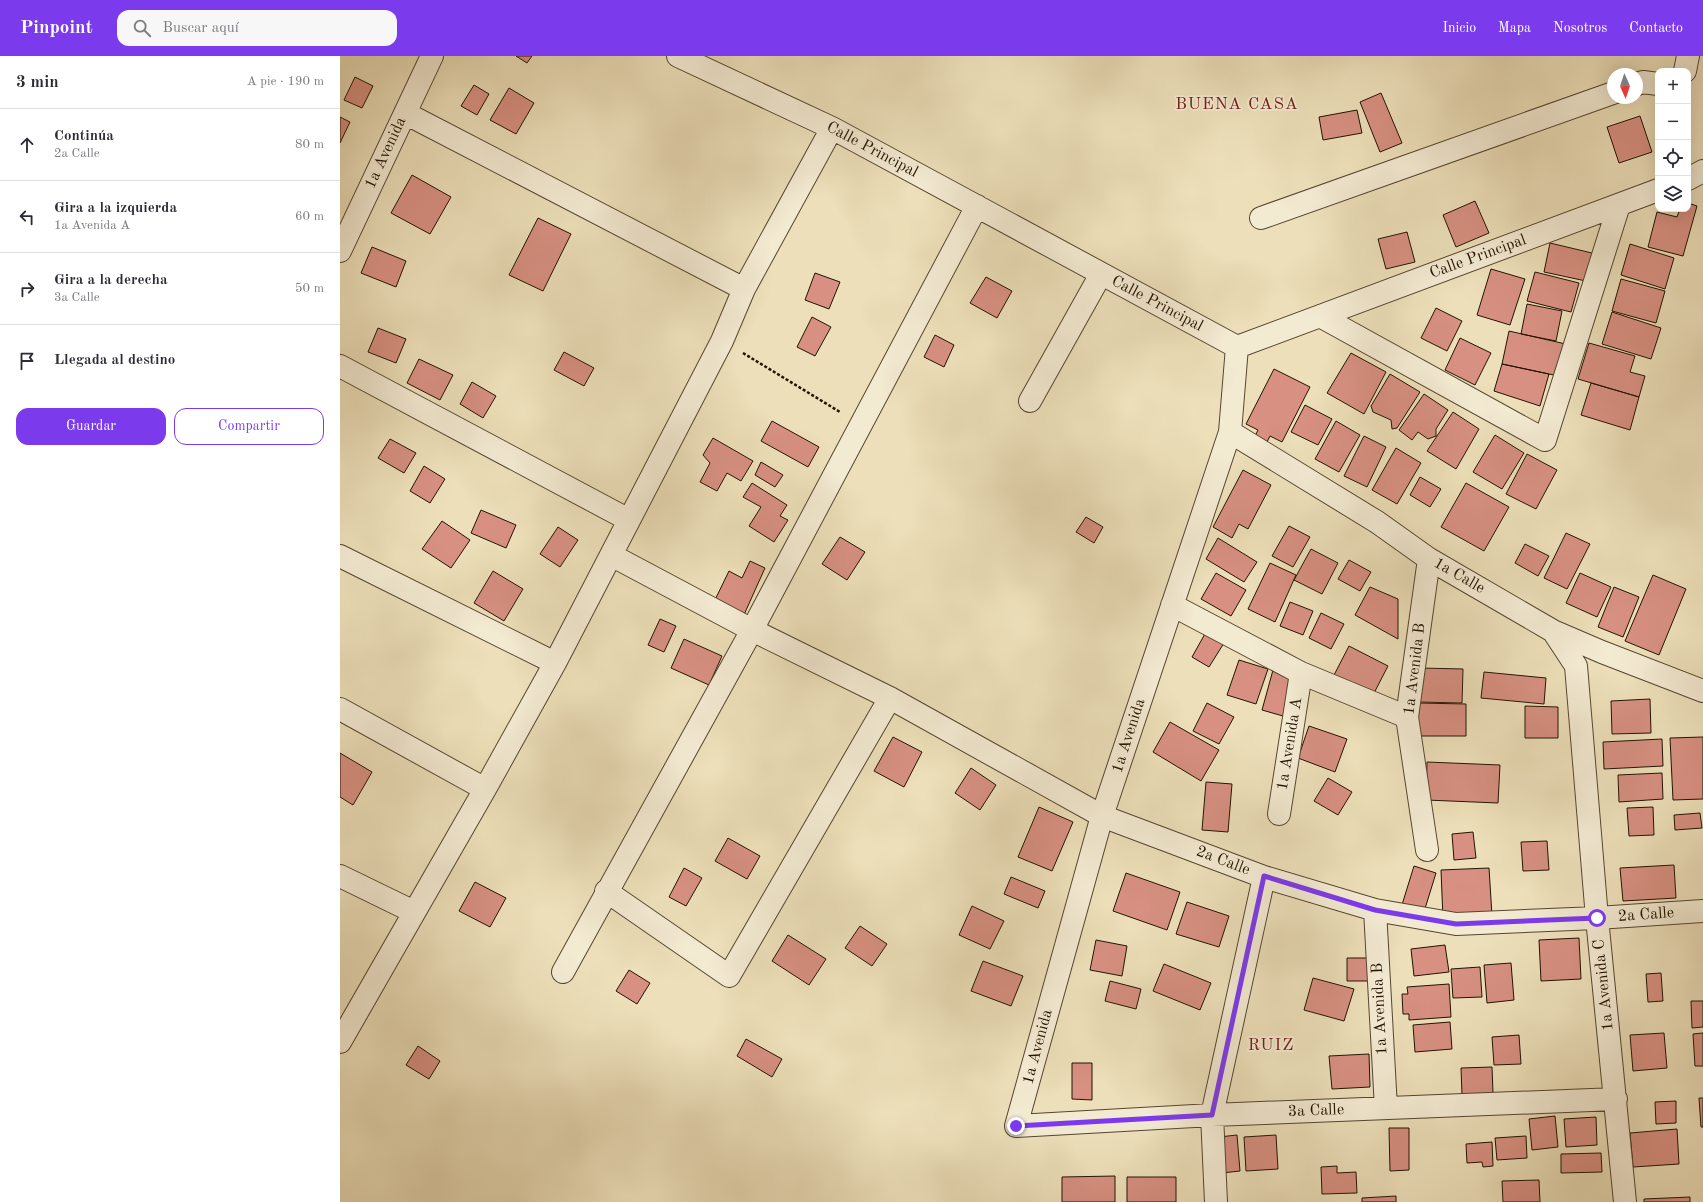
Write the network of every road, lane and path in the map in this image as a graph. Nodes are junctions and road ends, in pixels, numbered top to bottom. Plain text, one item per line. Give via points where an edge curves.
1 (432, 56) edge
2 (678, 56) edge
3 (1688, 56) edge
4 (1686, 68) edge
5 (1643, 82) edge
6 (1655, 84) edge
7 (1607, 95) edge
8 (405, 113) junction
9 (832, 128) junction
10 (1703, 171) edge
11 (1691, 177) edge
12 (1655, 191) edge
13 (1619, 205) junction
14 (976, 206) junction
15 (1261, 218) dead end
16 (340, 251) edge
17 (1101, 274) junction
18 (744, 289) junction
19 (1320, 316) junction
20 (722, 341) junction
21 (1237, 347) junction
22 (340, 366) edge
23 (1030, 401) dead end
24 (861, 425) junction
25 (1230, 432) junction
26 (629, 520) junction
27 (611, 555) junction
28 (340, 556) edge
29 (1429, 559) junction
30 (1172, 605) junction
31 (752, 630) junction
32 (1553, 631) junction
33 (1602, 652) junction
34 (555, 663) junction
35 (1576, 666) junction
36 (1301, 673) junction
37 (1703, 692) edge
38 (890, 698) junction
39 (340, 709) edge
40 (1407, 718) junction
41 (485, 790) junction
42 (1279, 814) dead end
43 (1102, 816) junction
44 (1427, 850) dead end
45 (340, 876) edge
46 (1264, 876) junction
47 (606, 891) junction
48 (1375, 910) junction
49 (1703, 911) edge
50 (414, 912) junction
51 (1597, 918) junction
52 (563, 972) dead end
53 (340, 1042) edge
54 (1616, 1099) junction
55 (1386, 1108) junction
56 (1212, 1115) junction
57 (1016, 1126) joint
58 (1216, 1202) edge
59 (1625, 1202) edge

1 - 8 street, 1a Avenida
2 - 9 street, Calle Principal
3 - 4 street
5 - 6 street
7 - 15 street
8 - 16 street, 1a Avenida
8 - 18 street
9 - 14 street, Calle Principal
9 - 18 street
10 - 11 street
12 - 13 street, Calle Principal
13 - 19 street, Calle Principal
13 - 19 street via 1546,440
14 - 17 street, Calle Principal
14 - 24 street
17 - 21 street, Calle Principal
17 - 23 street
18 - 20 street
19 - 21 street, Calle Principal
20 - 24 path
20 - 26 street
21 - 25 street, 1a Avenida
22 - 26 street
24 - 31 street
25 - 29 street, 1a Calle via 1377,522
25 - 30 street, 1a Avenida
26 - 27 street
27 - 31 street, 2a Calle
27 - 34 street
28 - 34 street
29 - 32 street, 1a Calle
29 - 40 street, 1a Avenida B
30 - 36 street
30 - 43 street, 1a Avenida
31 - 38 street, 2a Calle
31 - 47 street
32 - 33 street, 1a Calle
32 - 35 street, 1a Avenida C
33 - 35 street
33 - 37 street, 1a Calle
34 - 41 street
35 - 51 street, 1a Avenida C
36 - 40 street
36 - 42 street, 1a Avenida A
38 - 43 street, 2a Calle
38 - 47 street via 729,976
39 - 41 street
40 - 44 street, 1a Avenida B
41 - 50 street
43 - 46 street, 2a Calle
43 - 57 street, 1a Avenida
45 - 50 street
46 - 48 street, 2a Calle
46 - 56 street
47 - 52 street
48 - 51 street, 2a Calle via 1456,924
48 - 55 street, 1a Avenida B
49 - 51 street, 2a Calle
50 - 53 street
51 - 54 street, 1a Avenida C
54 - 55 street, 3a Calle
54 - 59 street, 1a Avenida C
55 - 56 street, 3a Calle
56 - 57 street, 3a Calle
56 - 58 street

